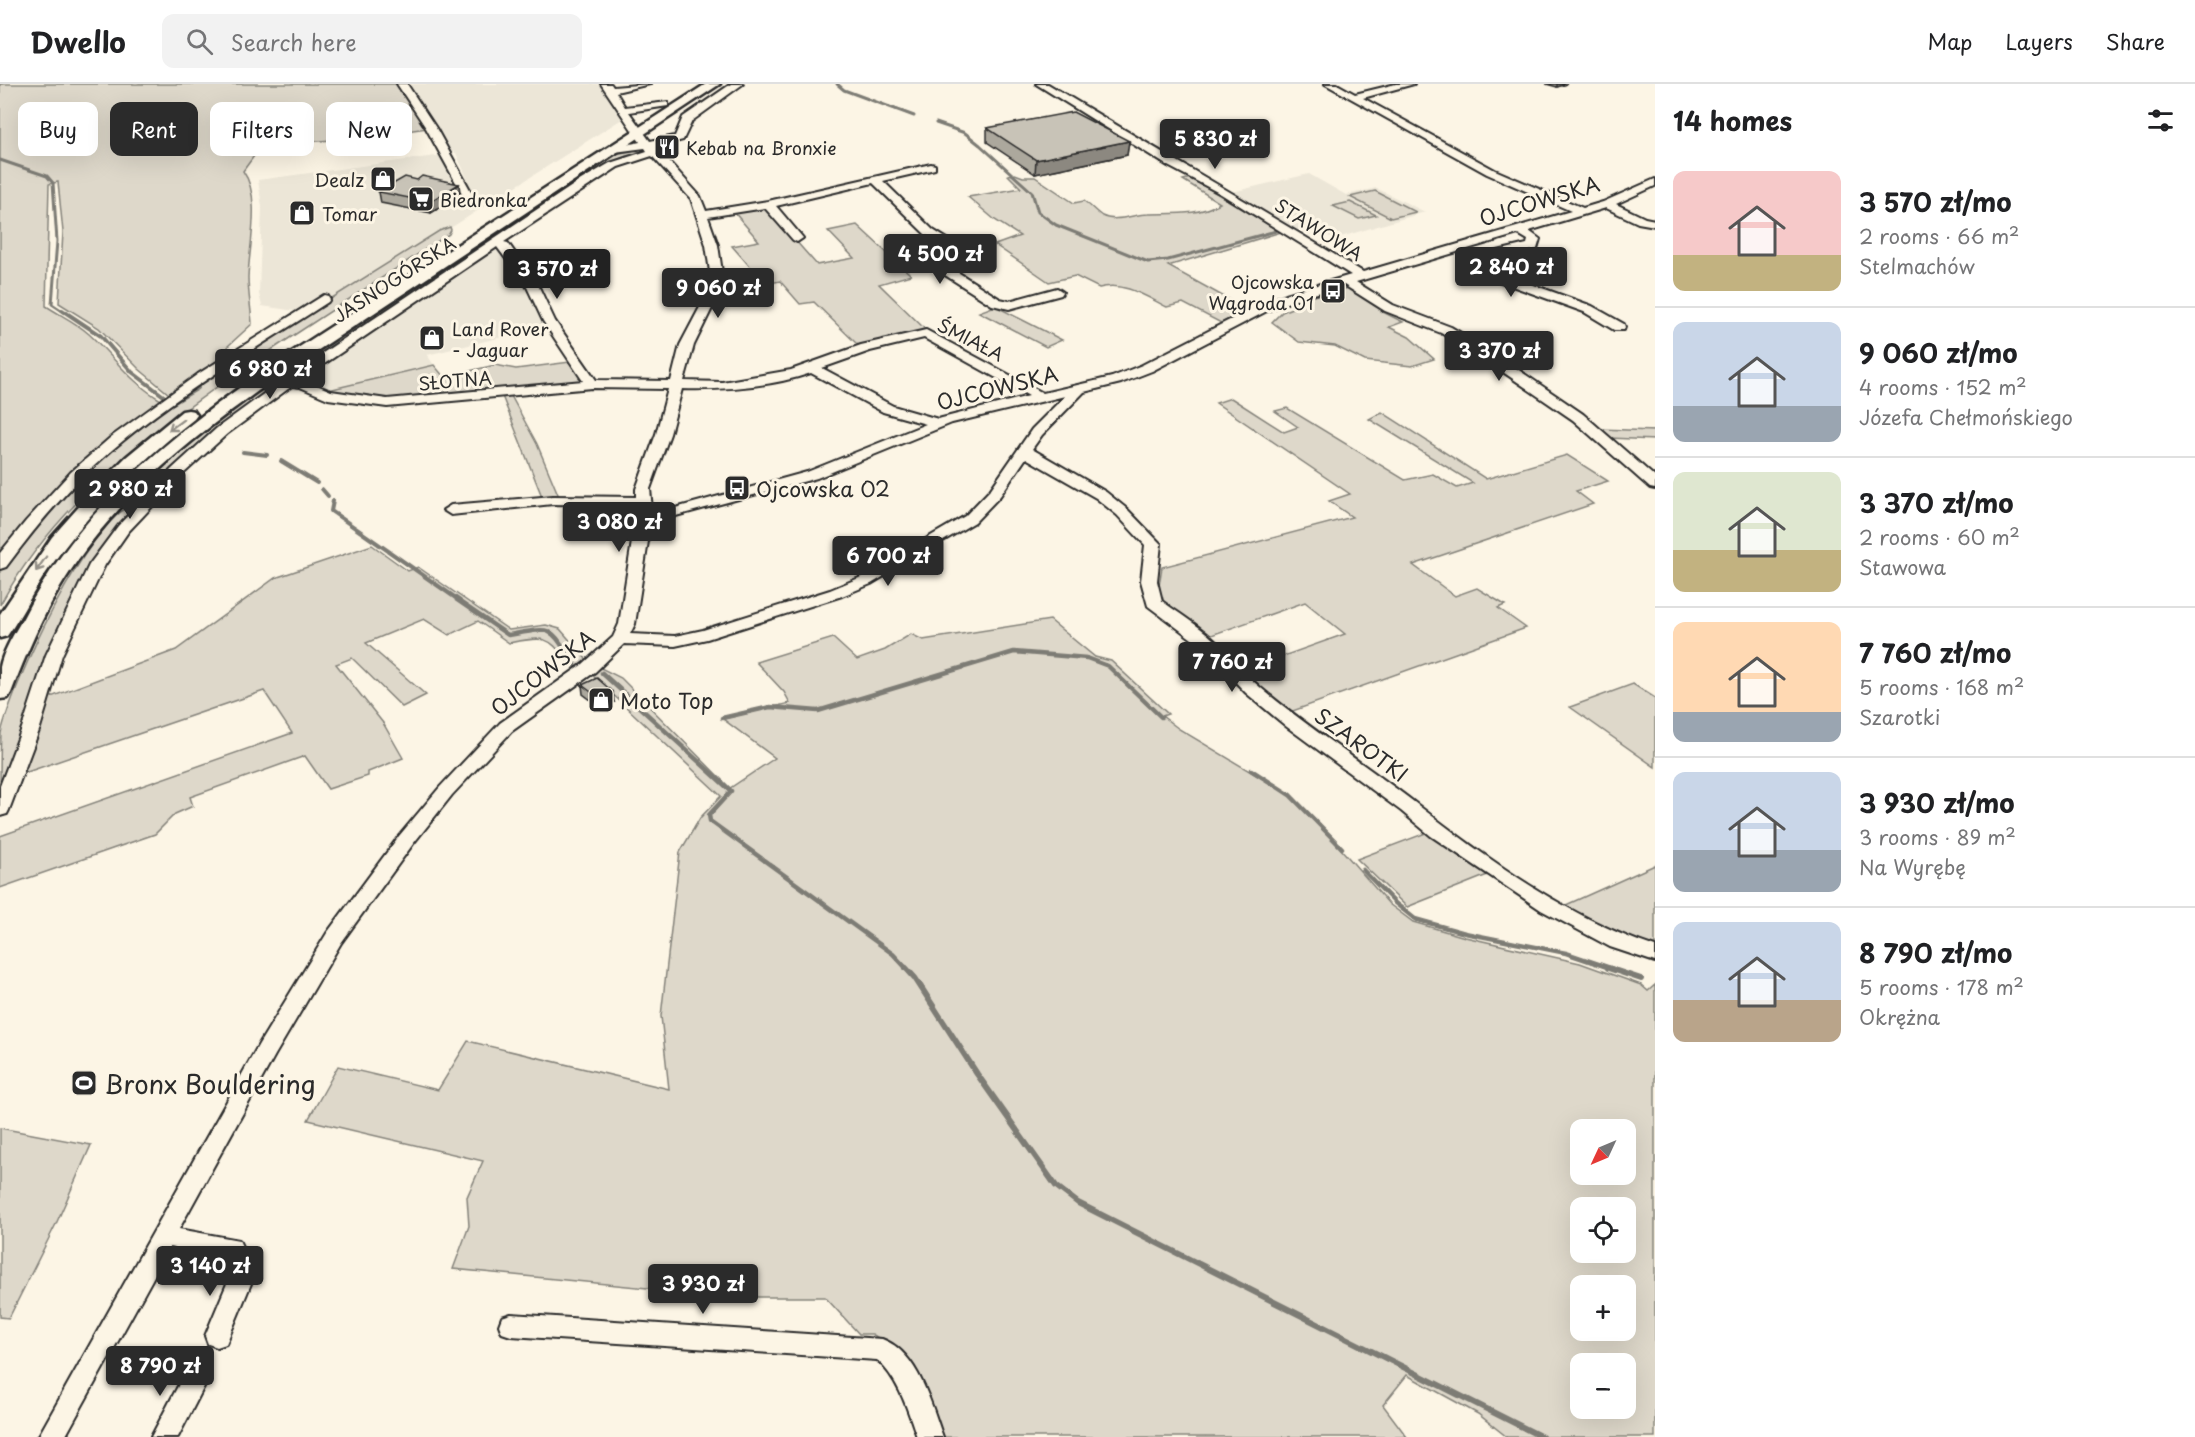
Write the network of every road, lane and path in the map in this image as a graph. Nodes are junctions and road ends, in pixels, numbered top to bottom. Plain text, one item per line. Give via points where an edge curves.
1 (402, 84) edge
2 (645, 84) edge
3 (694, 84) edge
4 (714, 84) edge
5 (738, 84) edge
6 (1041, 84) edge
7 (1330, 84) edge
8 (1409, 84) edge
9 (608, 87) edge
10 (1354, 97) junction
11 (664, 104) junction
12 (622, 110) junction
13 (635, 129) junction
14 (652, 149) junction
15 (611, 151) junction
16 (931, 167) dead end
17 (875, 179) junction
18 (1655, 182) edge
19 (477, 201) dead end
20 (768, 204) junction
21 (1607, 204) junction
22 (1581, 211) junction
23 (702, 215) junction
24 (1655, 223) edge
25 (1520, 230) junction
26 (797, 238) dead end
27 (498, 243) junction
28 (1353, 278) junction
29 (1058, 292) dead end
30 (324, 299) dead end
31 (1619, 327) dead end
32 (812, 368) junction
33 (294, 381) junction
34 (592, 384) junction
35 (677, 385) junction
36 (1080, 389) junction
37 (242, 394) junction
38 (1041, 398) junction
39 (939, 423) junction
40 (1025, 451) junction
41 (1655, 485) edge
42 (151, 497) junction
43 (642, 502) junction
44 (451, 510) dead end
45 (101, 519) junction
46 (655, 519) junction
47 (0, 564) edge
48 (0, 632) edge
49 (620, 639) junction
50 (0, 693) edge
51 (1, 807) edge
52 (1655, 955) edge
53 (164, 1236) junction
54 (511, 1325) dead end
55 (217, 1336) dead end
56 (196, 1377) dead end
57 (51, 1437) edge
58 (164, 1437) edge
59 (930, 1437) edge

1 - 19 street via 469,196
2 - 9 street
3 - 11 main road, JASNOGÓRSKA
4 - 13 main road, JASNOGÓRSKA
5 - 14 street via 687,119 679,138
6 - 28 street, STAWOWA
7 - 10 street
8 - 10 street
9 - 12 street
10 - 22 street via 1491,172
11 - 12 street
11 - 13 main road, JASNOGÓRSKA
12 - 13 street
13 - 14 street
13 - 15 main road, JASNOGÓRSKA
13 -> 48 main road, JASNOGÓRSKA via 268,360 164,434 110,483 62,536
14 - 15 street via 626,147
14 - 23 street via 692,192
14 - 27 street via 603,171
15 - 37 main road, JASNOGÓRSKA
16 - 17 street
17 - 20 street
17 - 29 street via 952,248 952,255 938,263 996,302 1010,305
18 - 21 street, OJCOWSKA
20 - 23 street
20 - 26 street
21 - 22 street, OJCOWSKA
21 - 24 street
22 - 25 street, OJCOWSKA
23 - 35 street via 712,245 715,290 687,345
25 - 28 street, OJCOWSKA
25 - 31 street via 1534,239 1533,246 1493,256 1483,262 1484,268 1491,274 1588,309
27 - 33 street
27 - 34 street via 534,287 549,321
28 - 36 street, OJCOWSKA via 1272,304 1147,368
28 - 41 street, STAWOWA via 1389,308 1446,330 1578,417
30 - 47 street via 183,390 115,441 38,515
32 - 35 street, ŚMIAŁA via 740,384
32 - 38 street, ŚMIAŁA via 866,348 926,334
32 - 39 street via 888,409
33 - 34 street, SŁOTNA via 328,395 387,403
33 - 37 street
33 - 42 street via 222,431
34 - 35 street, SŁOTNA
35 - 43 street
36 - 38 street, OJCOWSKA
36 - 40 street
37 - 45 main road, JASNOGÓRSKA via 163,455
38 - 39 street, OJCOWSKA
39 - 46 street, OJCOWSKA via 812,475
40 - 49 street via 970,519 865,581 707,634 675,640
40 - 52 street, SZAROTKI via 1101,495 1134,524 1153,544 1149,581 1154,603 1206,641 1252,689 1293,723 1438,832 1548,905 1617,942
42 - 45 street via 129,502
42 - 51 street via 97,565 54,655
43 - 44 street via 553,500
43 - 46 street via 645,511
45 - 50 main road, JASNOGÓRSKA via 74,551 41,602
46 - 49 street, OJCOWSKA via 640,535 627,624
49 - 53 street, OJCOWSKA via 589,668 506,726 406,840 334,938
53 - 55 street via 231,1247 243,1274
53 - 57 street, OJCOWSKA
54 - 59 street via 886,1352 894,1358 914,1395
56 - 58 street

